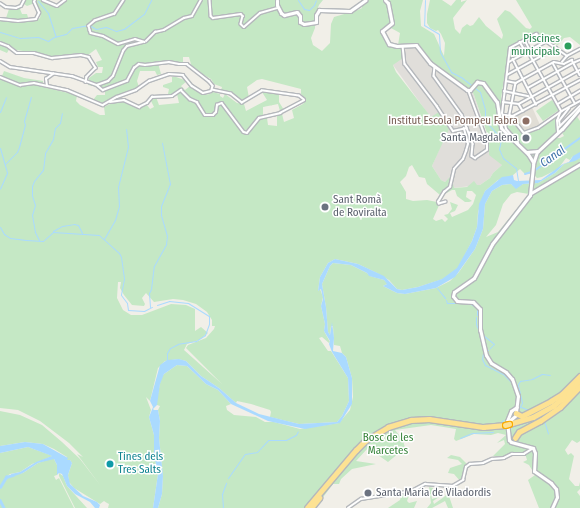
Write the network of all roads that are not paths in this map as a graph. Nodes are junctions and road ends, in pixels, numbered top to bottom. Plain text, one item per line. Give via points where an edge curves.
1 (24, 0) edge
2 (35, 0) edge
3 (43, 0) edge
4 (65, 0) edge
5 (124, 0) edge
6 (201, 0) edge
7 (210, 0) edge
8 (277, 0) edge
9 (366, 0) edge
10 (384, 0) edge
11 (0, 2) edge
12 (278, 8) junction
13 (0, 19) edge
14 (525, 40) junction
15 (546, 41) junction
16 (145, 42) junction
17 (520, 42) junction
18 (0, 43) edge
19 (402, 46) junction
20 (556, 48) junction
21 (580, 49) edge
22 (530, 50) junction
23 (527, 52) junction
24 (567, 56) junction
25 (513, 59) junction
26 (533, 60) junction
27 (580, 60) edge
28 (0, 61) edge
29 (508, 62) junction
30 (562, 62) junction
31 (573, 62) junction
32 (553, 63) junction
33 (435, 67) junction
34 (518, 69) junction
35 (538, 70) junction
36 (579, 71) edge
37 (558, 72) junction
38 (54, 73) junction
39 (507, 75) junction
40 (580, 75) edge
41 (0, 77) edge
42 (523, 79) junction
43 (544, 79) junction
44 (562, 80) junction
45 (580, 80) edge
46 (506, 81) junction
47 (86, 82) junction
48 (516, 83) junction
49 (97, 85) junction
50 (47, 86) junction
51 (528, 88) junction
52 (548, 88) junction
53 (566, 88) junction
54 (212, 90) junction
55 (470, 90) junction
56 (504, 91) junction
57 (580, 91) edge
58 (514, 93) junction
59 (532, 95) junction
60 (553, 95) junction
61 (571, 96) junction
62 (528, 97) junction
63 (580, 101) edge
64 (110, 102) junction
65 (503, 102) junction
66 (512, 103) junction
67 (519, 104) junction
68 (536, 104) junction
69 (558, 104) junction
70 (575, 104) junction
71 (571, 106) junction
72 (580, 107) edge
73 (523, 111) junction
74 (562, 111) junction
75 (503, 115) junction
76 (510, 116) junction
77 (467, 128) junction
78 (560, 128) junction
79 (464, 129) junction
80 (517, 144) junction
81 (532, 155) junction
82 (580, 164) edge
83 (531, 193) junction
84 (446, 202) dead end
85 (580, 376) edge
86 (580, 380) edge
87 (580, 385) edge
88 (514, 413) junction
89 (508, 426) junction
90 (513, 438) junction
91 (532, 448) junction
92 (331, 480) junction
93 (303, 508) edge
94 (307, 508) edge
95 (311, 508) edge
96 (348, 508) edge
97 (552, 508) edge

1 - 11 street via 22,6 16,8 6,7
2 - 13 street via 39,13 36,19
3 - 4 street via 57,6
5 - 16 street via 115,14 95,21 89,26 91,33 118,44 135,39
6 - 16 street via 192,16 155,32
7 - 12 street via 213,18 241,14 243,16 240,24 244,27 260,13
8 - 12 street
9 - 12 street via 350,11 319,10 316,22 313,23 302,23 298,12 284,15
10 - 19 street via 388,3 392,23 382,31 382,34 389,44
14 - 15 street via 536,34
14 - 17 street
14 - 22 street
15 - 20 street
15 - 22 street
16 - 49 street via 128,46 123,51 113,76
17 - 23 street
17 - 29 street via 510,48
18 - 47 street via 17,52 52,58 81,55 90,57 96,68 94,73 87,77
19 - 33 street via 416,45
19 - 79 street via 405,64 453,131
20 - 24 street
20 - 26 street
21 - 24 street
22 - 23 street
23 - 25 street
23 - 26 street
24 - 30 street
25 - 29 street
25 - 34 street
26 - 34 street
26 - 35 street
27 - 31 street
28 - 38 street via 10,67
29 - 39 street
30 - 31 street
30 - 32 street
31 - 36 street
31 - 37 street
32 - 35 street
32 - 37 street
33 - 55 street
33 - 77 street via 434,76 458,108
34 - 39 street
34 - 42 street
35 - 42 street
35 - 43 street
36 - 40 street
36 - 44 street
37 - 43 street
37 - 44 street
38 - 47 street
38 - 50 street via 46,79
39 - 46 street
41 - 50 street via 20,85
42 - 48 street
42 - 51 street
43 - 51 street
43 - 52 street
44 - 52 street
44 - 53 street
45 - 53 street
46 - 48 street
46 - 56 street
47 - 49 street
48 - 58 street
49 - 54 street via 105,90 127,81 137,65 169,62 189,64 212,84
50 - 64 street via 82,95 99,105 103,106
51 - 59 street
52 - 59 street
52 - 60 street
53 - 60 street
53 - 61 street
54 - 64 street via 203,93 192,86 183,75 169,74
54 - 64 street via 231,94 242,103 262,92 299,96 304,100 280,113 259,118 247,133 222,103 217,105 213,115 205,115 198,104 181,90 172,96 152,97 139,107 124,100
55 - 77 street via 488,142 487,150 474,158 471,154 473,144
55 - 80 street via 477,82 483,83 496,99 501,128
56 - 58 street
56 - 65 street
57 - 61 street
58 - 62 street
58 - 66 street
59 - 62 street
59 - 68 street
60 - 68 street
60 - 69 street
61 - 69 street
61 - 70 street
62 - 67 street
63 - 70 street
65 - 66 street
65 - 75 street
66 - 67 street
66 - 76 street
67 - 73 street
68 - 73 street
69 - 74 street
70 - 71 street
71 - 72 street
71 - 74 street
71 - 78 street via 559,121
72 - 78 street
73 - 76 street
74 - 76 street via 538,128 524,133
74 - 78 street via 557,121
75 - 76 street
75 - 80 street via 505,127 517,140
77 - 79 street
78 - 81 street via 556,135
79 - 84 street via 468,144 466,151 454,170 450,187 438,203
80 - 81 street
81 - 83 street
82 - 83 street
83 - 88 street via 492,244 474,278 453,296 456,300 473,302 479,306 480,330 486,355 491,363 512,379 518,396
85 - 88 highway via 551,401 522,416
86 - 89 highway via 568,394 547,410
87 - 89 highway via 552,410 534,419
87 - 90 highway via 560,407 518,432
88 - 89 street
89 - 90 street
89 - 92 highway via 483,426 428,419 398,424 365,441
89 - 95 highway via 477,428 420,422 393,428 379,434 358,450
90 - 91 street via 520,445
91 - 96 street via 524,454 512,454 504,458 470,464 466,467 463,480 453,486 425,484 412,490 361,499
91 - 97 street via 535,453 534,471 556,489 557,498
92 - 93 highway
92 - 94 highway

